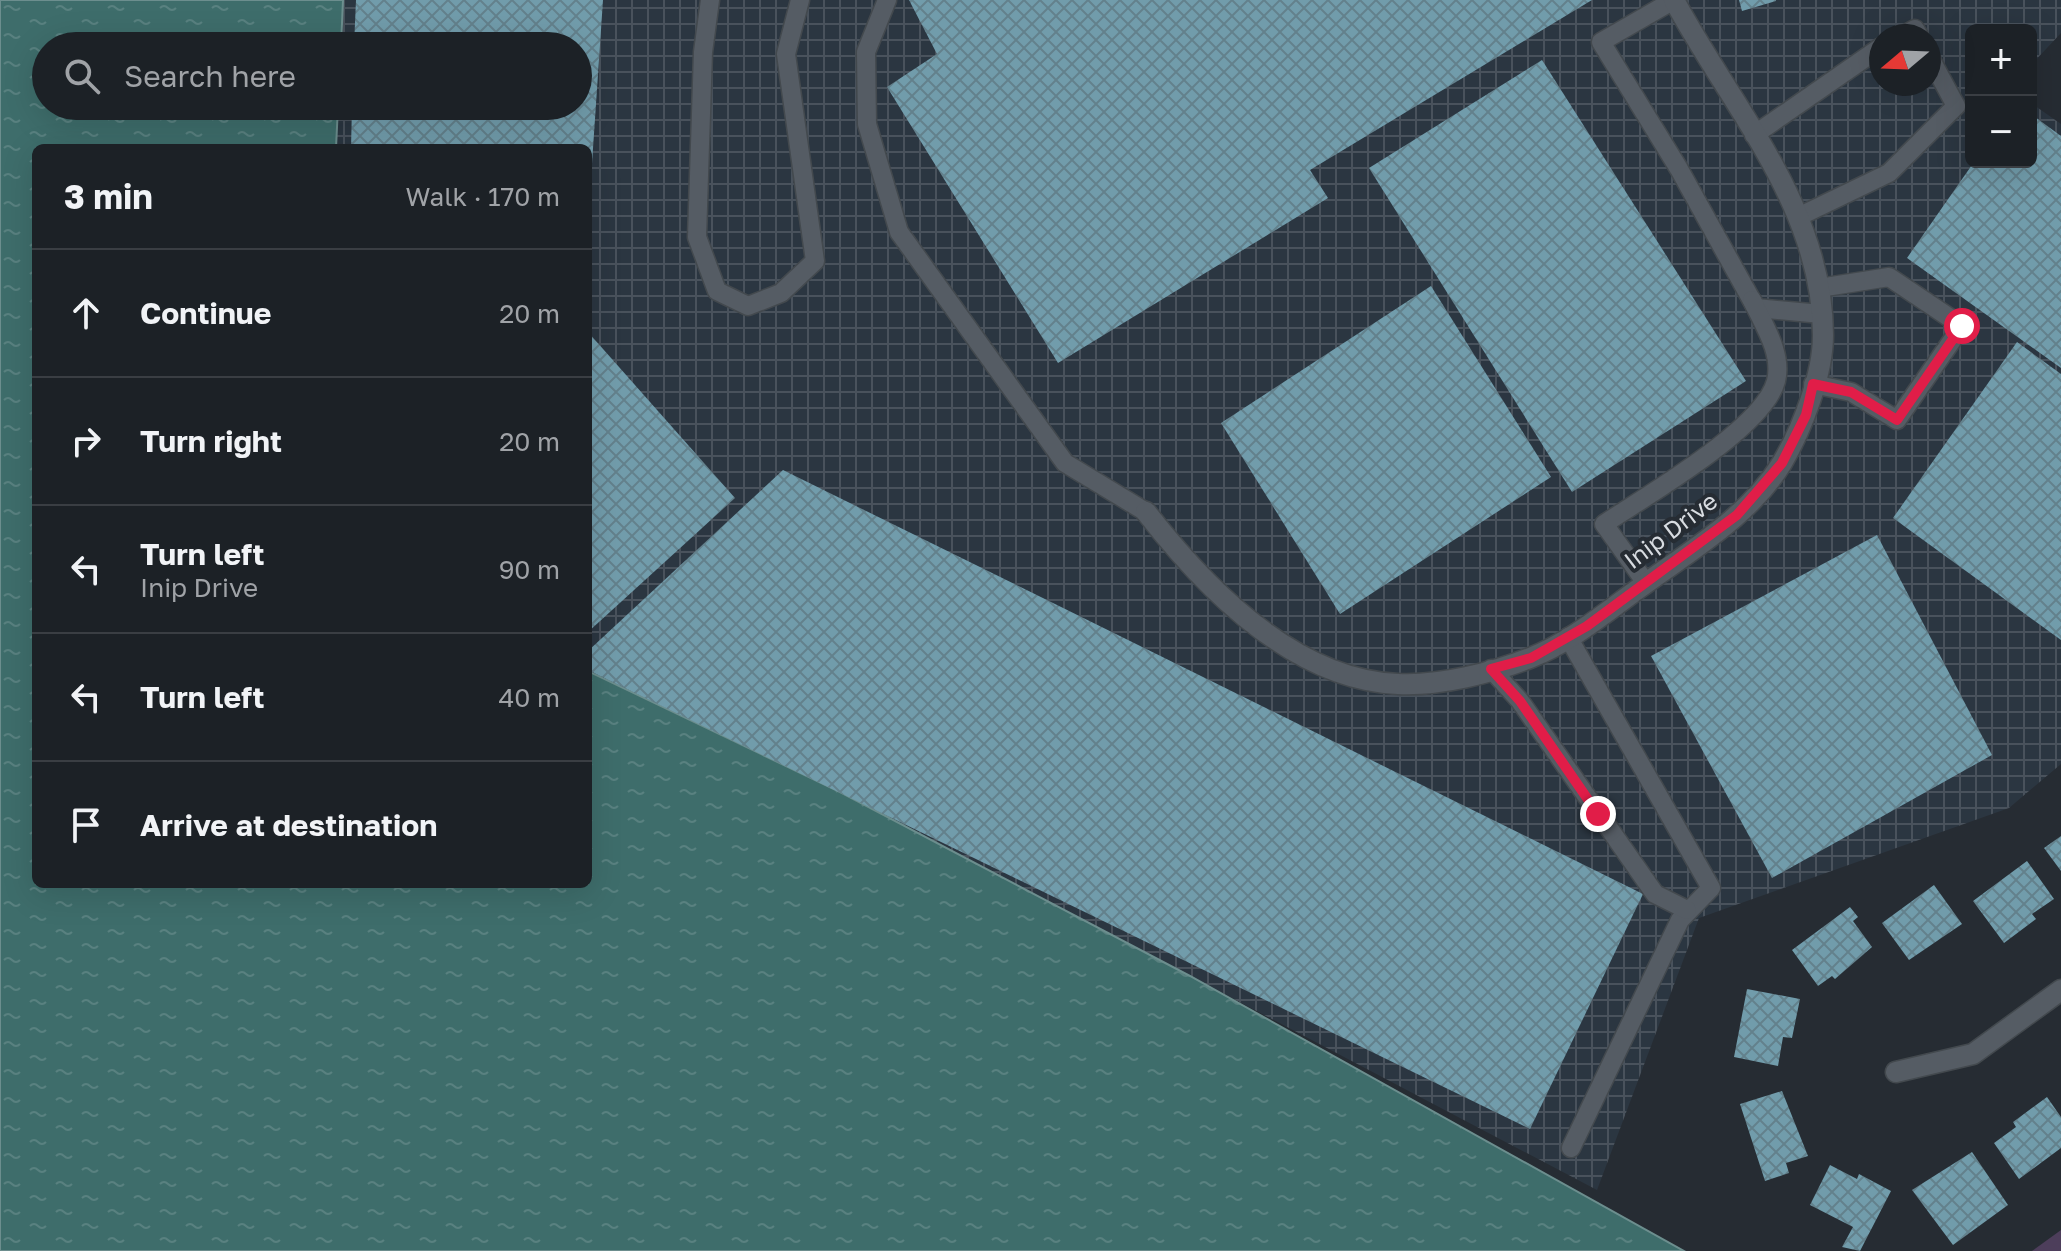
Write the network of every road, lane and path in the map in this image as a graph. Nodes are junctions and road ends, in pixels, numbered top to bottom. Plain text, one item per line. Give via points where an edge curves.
1 (710, 0) edge
2 (800, 0) edge
3 (887, 0) edge
4 (1674, 0) edge
5 (1869, 55) edge
6 (1941, 78) edge
7 (1754, 135) junction
8 (1800, 216) junction
9 (1819, 288) junction
10 (1749, 294) junction
11 (1821, 314) junction
12 (1813, 384) junction
13 (1146, 512) joint
14 (1646, 583) junction
15 (1568, 637) junction
16 (1491, 669) junction
17 (1687, 910) junction
18 (2061, 990) edge
19 (1896, 1072) dead end
20 (1571, 1148) dead end

1 - 2 lane via 703,52 697,237 717,291 748,306 781,293 815,261 786,54
3 - 13 lane via 866,52 867,124 899,232 1065,463
4 - 7 street, Inip Drive
4 - 10 lane via 1601,42
5 - 7 lane
6 - 8 lane via 1956,106 1889,173
7 - 8 street, Inip Drive
8 - 9 street, Inip Drive
9 - 11 street, Inip Drive
9 - 12 lane via 1889,277 1962,326 1897,420 1851,392
10 - 11 lane via 1756,308
10 - 14 lane via 1777,355 1776,382 1755,415 1728,439 1604,524
11 - 12 street, Inip Drive via 1823,338
12 - 14 street, Inip Drive via 1806,415 1764,486 1737,515
13 - 16 street, Inip Drive via 1179,554 1235,606 1306,657 1352,676 1397,685
14 - 15 street, Inip Drive
15 - 16 street, Inip Drive via 1531,658
15 - 17 lane via 1711,888
16 - 17 lane via 1520,701 1655,894
17 - 20 lane
18 - 19 street via 1973,1054

